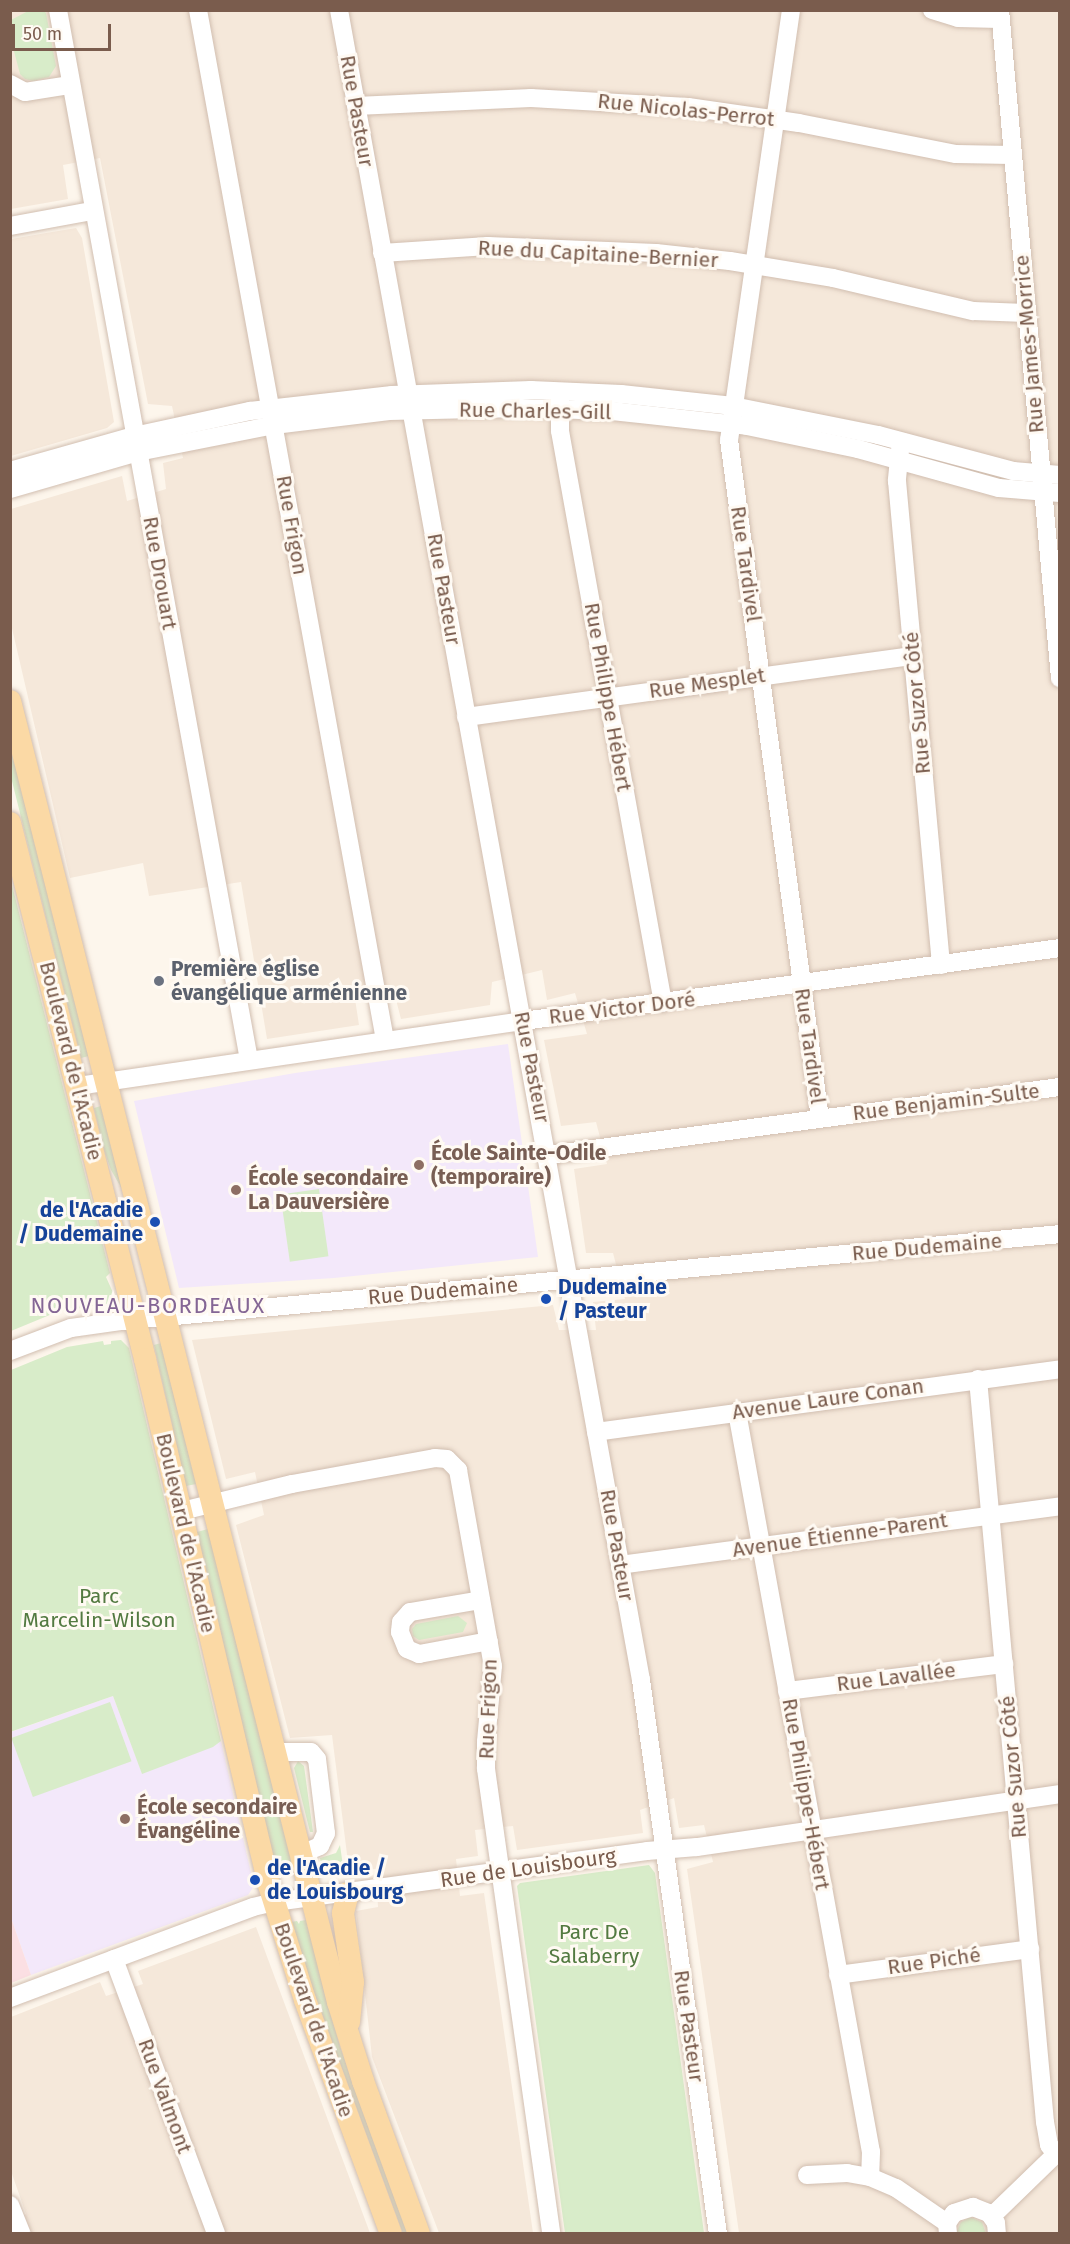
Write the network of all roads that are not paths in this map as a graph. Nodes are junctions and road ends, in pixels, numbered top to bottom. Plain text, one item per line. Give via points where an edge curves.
1 (58, 10) edge
2 (198, 10) edge
3 (339, 10) edge
4 (791, 10) edge
5 (932, 10) edge
6 (1000, 15) edge
7 (10, 84) edge
8 (70, 86) junction
9 (356, 106) junction
10 (774, 119) junction
11 (1012, 155) junction
12 (92, 211) junction
13 (10, 226) edge
14 (382, 253) junction
15 (753, 265) junction
16 (1026, 313) junction
17 (560, 400) junction
18 (410, 402) junction
19 (733, 406) junction
20 (272, 416) junction
21 (730, 424) junction
22 (902, 441) junction
23 (136, 444) junction
24 (898, 459) junction
25 (10, 471) edge
26 (1040, 474) junction
27 (1059, 475) edge
28 (10, 489) edge
29 (1051, 493) edge
30 (913, 656) junction
31 (761, 676) junction
32 (1059, 678) edge
33 (608, 697) junction
34 (10, 701) edge
35 (466, 717) junction
36 (10, 823) edge
37 (1059, 948) edge
38 (941, 965) junction
39 (801, 983) junction
40 (663, 1003) junction
41 (523, 1021) junction
42 (386, 1040) junction
43 (249, 1060) junction
44 (105, 1080) junction
45 (77, 1086) junction
46 (1059, 1087) edge
47 (820, 1118) junction
48 (548, 1155) junction
49 (1059, 1234) edge
50 (569, 1280) junction
51 (166, 1317) junction
52 (136, 1319) junction
53 (10, 1351) edge
54 (1059, 1369) edge
55 (978, 1378) junction
56 (738, 1412) junction
57 (596, 1432) junction
58 (213, 1503) junction
59 (1059, 1506) edge
60 (182, 1511) junction
61 (991, 1514) junction
62 (761, 1546) junction
63 (620, 1565) junction
64 (481, 1600) junction
65 (489, 1641) junction
66 (1004, 1664) junction
67 (787, 1691) junction
68 (275, 1752) junction
69 (1059, 1794) edge
70 (1016, 1800) junction
71 (813, 1828) junction
72 (665, 1850) junction
73 (301, 1854) junction
74 (501, 1872) junction
75 (348, 1893) junction
76 (311, 1897) junction
77 (275, 1902) junction
78 (1030, 1949) junction
79 (114, 1959) junction
80 (838, 1975) junction
81 (10, 1998) edge
82 (348, 2036) junction
83 (1057, 2152) edge
84 (807, 2175) dead end
85 (870, 2176) junction
86 (10, 2205) edge
87 (994, 2225) edge
88 (947, 2228) edge
89 (22, 2234) edge
90 (216, 2234) edge
91 (391, 2234) edge
92 (419, 2234) edge
93 (551, 2234) edge
94 (718, 2234) edge

1 - 8 street, Rue Drouart
2 - 20 street, Rue Frigon
3 - 9 street, Rue Pasteur
4 - 10 street, Rue Tardivel
5 - 6 street via 958,18
6 - 11 street, Rue James-Morrice
7 - 8 street via 25,92
8 - 12 street, Rue Drouart
9 - 10 street, Rue Nicolas-Perrot via 549,99 688,107
9 - 14 street, Rue Pasteur
10 - 11 street, Rue Nicolas-Perrot via 956,154
10 - 15 street, Rue Tardivel
11 - 16 street, Rue James-Morrice
12 - 13 street
12 - 23 street, Rue Drouart
14 - 15 street, Rue du Capitaine-Bernier via 470,246 547,247 656,253
14 - 18 street, Rue Pasteur
15 - 16 street, Rue du Capitaine-Bernier via 853,282 965,309
15 - 19 street, Rue Tardivel
16 - 26 street, Rue James-Morrice
17 - 18 street, Rue Charles-Gill
17 - 19 street, Rue Charles-Gill via 621,394
17 - 21 street, Rue Charles-Gill via 622,412
17 - 33 street, Rue Philippe Hébert via 560,430
18 - 20 street, Rue Charles-Gill
18 - 35 street, Rue Pasteur
19 - 21 street, Rue Tardivel
19 - 22 street, Rue Charles-Gill
20 - 23 street, Rue Charles-Gill
20 - 42 street, Rue Frigon
21 - 24 street, Rue Charles-Gill
21 - 31 street, Rue Tardivel
22 - 24 street, Rue Suzor Côté
22 - 26 street, Rue Charles-Gill via 996,467
23 - 25 street, Rue Charles-Gill
23 - 28 street, Rue Charles-Gill
23 - 43 street, Rue Drouart
24 - 29 street, Rue Charles-Gill via 999,489
24 - 30 street, Rue Suzor Côté
26 - 27 street, Rue Charles-Gill
26 - 29 street, Rue James-Morrice
29 - 32 street, Rue James-Morrice
30 - 31 street, Rue Mesplet
30 - 38 street, Rue Suzor Côté
31 - 33 street, Rue Mesplet
31 - 39 street, Rue Tardivel
33 - 35 street, Rue Mesplet
33 - 40 street, Rue Philippe Hébert
34 - 44 main road, Boulevard de l'Acadie
35 - 41 street, Rue Pasteur
36 - 45 main road, Boulevard de l'Acadie
37 - 38 street, Rue Victor Doré
38 - 39 street, Rue Victor Doré
39 - 40 street, Rue Victor Doré
39 - 47 street, Rue Tardivel
40 - 41 street, Rue Victor Doré
41 - 42 street, Rue Victor Doré
41 - 48 street, Rue Pasteur
42 - 43 street, Rue Victor Doré
43 - 44 street, Rue Victor Doré
44 - 45 street, Rue Victor Doré
44 - 51 main road, Boulevard de l'Acadie
45 - 52 main road, Boulevard de l'Acadie
46 - 47 street, Rue Benjamin-Sulte
47 - 48 street, Rue Benjamin-Sulte
48 - 50 street, Rue Pasteur
49 - 50 street, Rue Dudemaine
50 - 51 street, Rue Dudemaine
50 - 57 street, Rue Pasteur
51 - 52 street, Rue Dudemaine
51 - 58 main road, Boulevard de l'Acadie
52 - 53 street, Rue Dudemaine via 71,1328
52 - 60 main road, Boulevard de l'Acadie
54 - 55 street, Avenue Laure Conan
55 - 56 street, Avenue Laure Conan
55 - 61 street, Rue Suzor Côté
56 - 57 street, Avenue Laure Conan
56 - 62 street, Rue Philippe-Hébert
57 - 63 street, Rue Pasteur
58 - 60 street, Rue Frigon
58 - 64 street, Rue Frigon via 308,1481 447,1459 458,1470
58 - 68 main road, Boulevard de l'Acadie
59 - 61 street, Avenue Étienne-Parent
60 - 77 main road, Boulevard de l'Acadie
61 - 62 street, Avenue Étienne-Parent
61 - 66 street, Rue Suzor Côté
62 - 63 street, Avenue Étienne-Parent
62 - 67 street, Rue Philippe-Hébert
63 - 72 street, Rue Pasteur
64 - 65 street, Rue Frigon
64 - 65 street via 410,1612 402,1618 400,1632 407,1648 419,1654
65 - 74 street, Rue Frigon via 494,1673 485,1757
66 - 67 street, Rue Lavallée
66 - 70 street, Rue Suzor Côté
67 - 71 street, Rue Philippe-Hébert
68 - 73 main road, Boulevard de l'Acadie
68 - 73 street via 311,1752 317,1759 327,1833 320,1846
69 - 70 street, Rue de Louisbourg
70 - 71 street, Rue de Louisbourg
70 - 78 street, Rue Suzor Côté
71 - 72 street, Rue de Louisbourg
71 - 80 street, Rue Philippe-Hébert
72 - 74 street, Rue de Louisbourg
72 - 94 street, Rue Pasteur
73 - 76 main road, Boulevard de l'Acadie
74 - 75 street, Rue de Louisbourg
74 - 93 street, Rue Frigon
75 - 76 street, Rue de Louisbourg
75 - 82 main road via 343,1913 353,1982
76 - 77 street, Rue de Louisbourg
76 - 82 main road, Boulevard de l'Acadie
77 - 79 street, Rue de Louisbourg
77 - 91 main road, Boulevard de l'Acadie via 305,2000
78 - 80 street, Rue Piché
78 - 83 street, Rue Suzor Côté via 1045,2122 1049,2145
79 - 81 street, Rue de Louisbourg
79 - 90 street, Rue Valmont
80 - 85 street, Rue Philippe-Hébert via 871,2152
82 - 92 main road, Boulevard de l'Acadie
83 - 87 street
84 - 85 street
85 - 88 street via 896,2188
86 - 89 street
87 - 88 street via 980,2208 968,2208 954,2213

